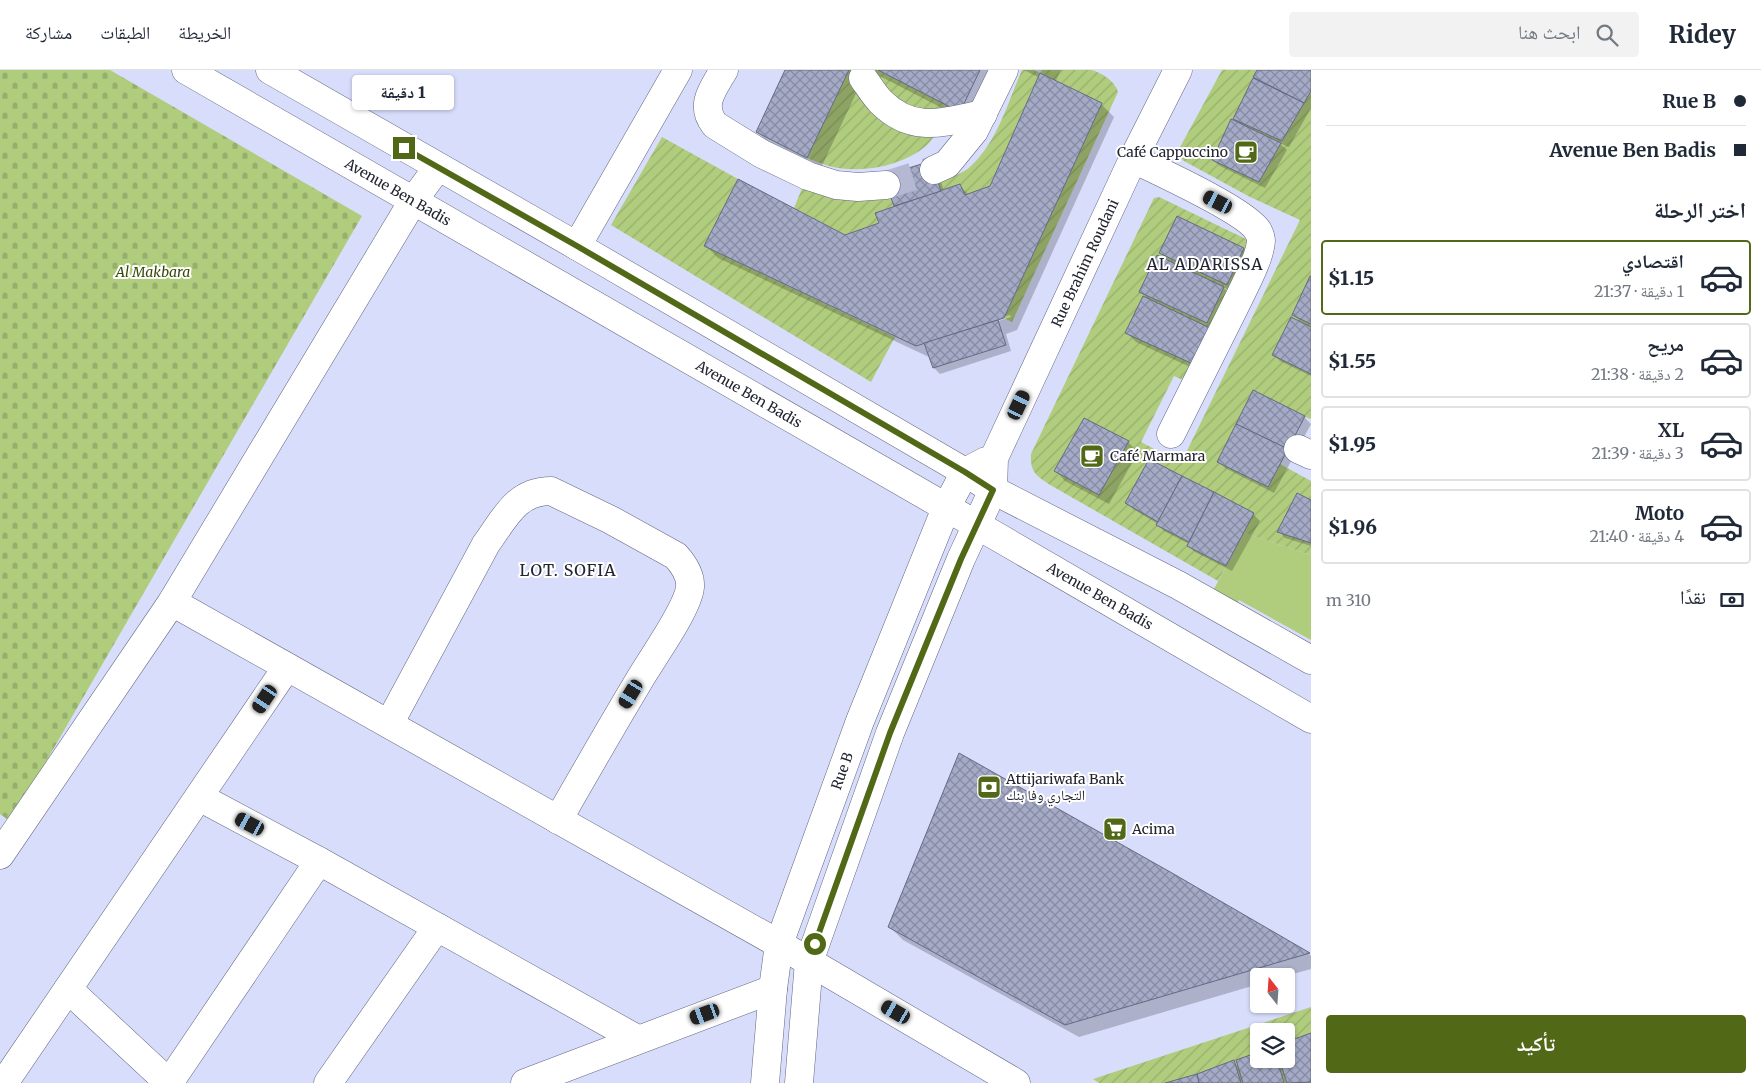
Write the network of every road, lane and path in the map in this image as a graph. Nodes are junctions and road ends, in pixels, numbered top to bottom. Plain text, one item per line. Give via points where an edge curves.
1 (186, 70) edge
2 (270, 70) edge
3 (678, 70) edge
4 (724, 70) edge
5 (1004, 70) edge
6 (1176, 71) edge
7 (863, 78) dead end
8 (983, 114) junction
9 (1134, 158) junction
10 (438, 167) junction
11 (934, 170) tunnel mouth
12 (886, 185) tunnel mouth
13 (413, 201) junction
14 (577, 246) junction
15 (1171, 434) dead end
16 (994, 458) junction
17 (965, 472) junction
18 (993, 490) junction
19 (946, 508) junction
20 (977, 524) junction
21 (172, 602) junction
22 (1311, 660) edge
23 (287, 667) junction
24 (1311, 719) edge
25 (389, 724) junction
26 (199, 797) junction
27 (558, 820) junction
28 (0, 855) edge
29 (319, 861) junction
30 (437, 927) junction
31 (779, 944) junction
32 (809, 962) junction
33 (773, 988) junction
34 (68, 989) junction
35 (637, 1039) junction
36 (4, 1083) edge
37 (169, 1083) edge
38 (328, 1083) edge
39 (525, 1083) edge
40 (765, 1083) edge
41 (799, 1083) edge
42 (1016, 1083) edge

1 - 13 street, Avenue Ben Badis
2 - 10 street
3 - 14 street
4 - 12 street via 707,103 715,125 762,154 836,185
5 - 8 street
6 - 9 street, Rue Brahim Roudani
7 - 8 street via 891,111 913,122 942,123
8 - 11 street via 963,146 947,164
9 - 15 street via 1242,217 1259,232 1261,241 1244,287
9 - 16 street, Rue Brahim Roudani
10 - 13 street
10 - 14 street
13 - 19 street, Avenue Ben Badis
13 - 21 street
14 - 17 street
16 - 17 street
16 - 18 street
17 - 18 street
17 - 19 street, Rue B
18 - 20 street
18 - 22 street via 1178,586
19 - 20 street, Avenue Ben Badis
19 - 31 street, Rue B via 860,721
20 - 24 street, Avenue Ben Badis
20 - 32 street via 890,733
21 - 23 street
21 - 28 street
23 - 25 street
23 - 26 street
25 - 27 street
25 - 27 street via 486,544 506,516 529,494 551,491 676,556 684,565 690,588 682,611
26 - 29 street
26 - 34 street
27 - 31 street
29 - 30 street
29 - 37 street
30 - 35 street
30 - 38 street
31 - 32 street
31 - 33 street, Rue B
32 - 41 street
32 - 42 street
33 - 35 street
33 - 40 street, Rue B
34 - 36 street
34 - 37 street
35 - 39 street

